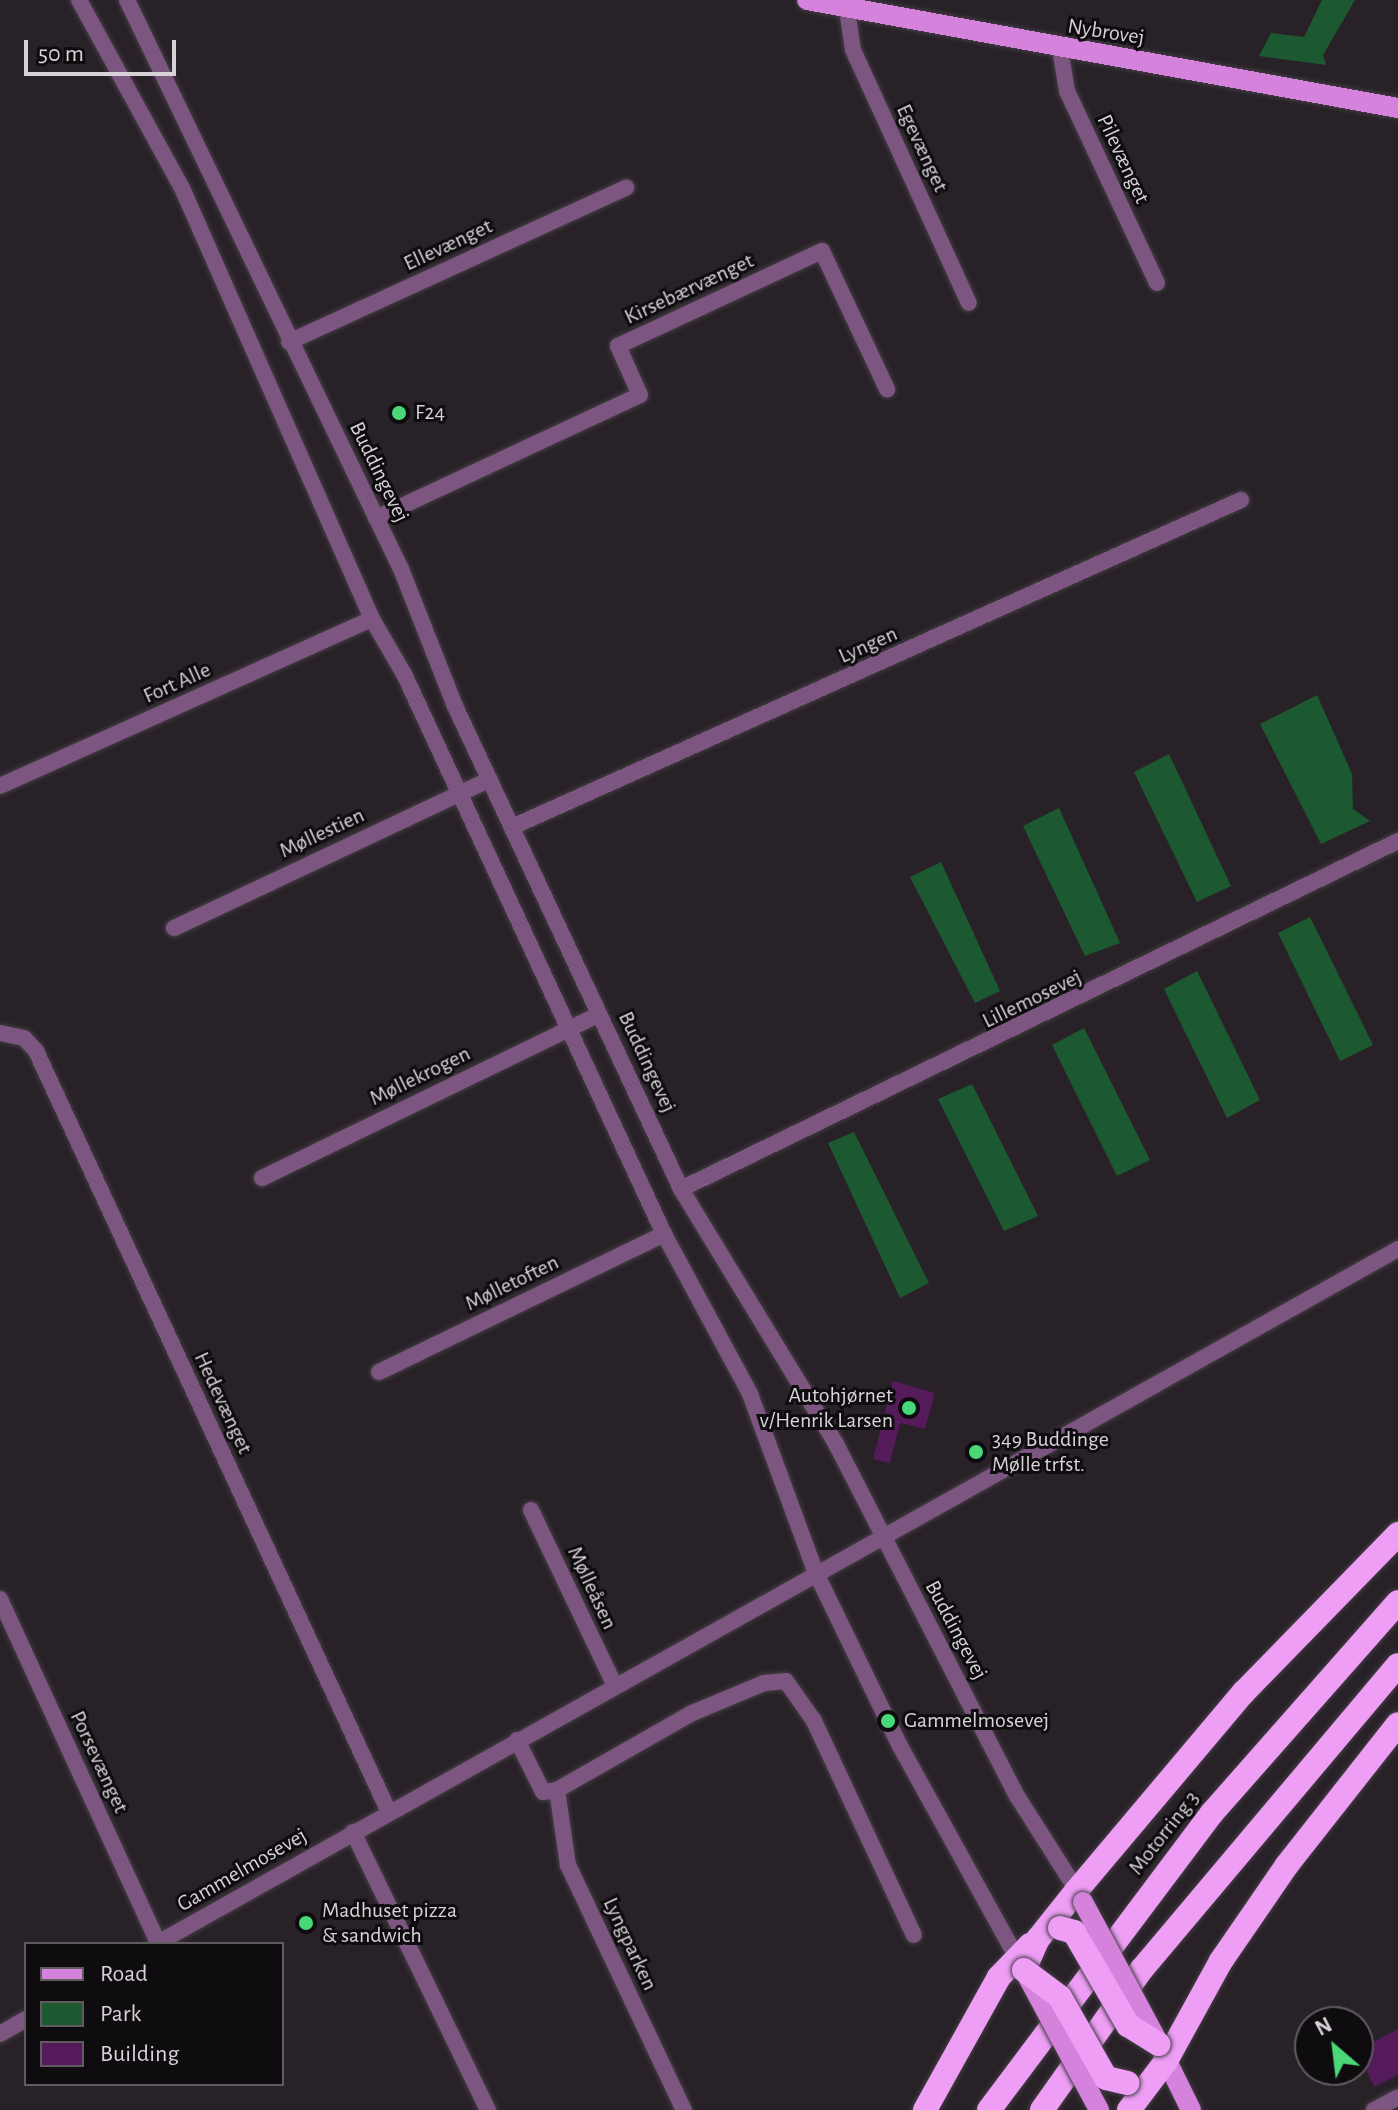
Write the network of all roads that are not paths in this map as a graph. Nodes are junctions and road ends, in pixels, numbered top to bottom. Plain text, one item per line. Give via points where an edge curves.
1 (79, 0) edge
2 (127, 0) edge
3 (807, 0) edge
4 (847, 9) junction
5 (1060, 49) junction
6 (1398, 108) edge
7 (626, 188) dead end
8 (1157, 283) dead end
9 (969, 303) dead end
10 (289, 342) junction
11 (887, 389) dead end
12 (1241, 500) dead end
13 (376, 518) junction
14 (372, 619) junction
15 (490, 779) junction
16 (0, 786) edge
17 (460, 793) junction
18 (512, 827) junction
19 (1398, 841) edge
20 (174, 928) dead end
21 (598, 1015) junction
22 (571, 1028) junction
23 (0, 1033) edge
24 (262, 1178) dead end
25 (681, 1189) junction
26 (664, 1234) junction
27 (1398, 1249) edge
28 (379, 1372) dead end
29 (531, 1510) dead end
30 (1398, 1534) edge
31 (879, 1538) junction
32 (816, 1573) junction
33 (0, 1599) edge
34 (1398, 1602) edge
35 (1398, 1665) edge
36 (614, 1684) junction
37 (1398, 1724) edge
38 (517, 1740) junction
39 (557, 1790) junction
40 (389, 1812) junction
41 (353, 1832) junction
42 (1080, 1896) junction
43 (914, 1935) dead end
44 (1038, 1939) junction
45 (157, 1942) edge
46 (159, 1942) edge
47 (1020, 1963) junction
48 (24, 2020) edge
49 (0, 2034) edge
50 (1163, 2053) junction
51 (1398, 2097) edge
52 (488, 2110) edge
53 (684, 2110) edge
54 (925, 2110) edge
55 (989, 2110) edge
56 (1042, 2110) edge
57 (1099, 2110) edge
58 (1129, 2110) edge
59 (1191, 2110) edge
60 (1374, 2110) edge

1 - 14 street via 182,188
2 - 10 street, Buddingevej
3 - 4 main road, Nybrovej
4 - 5 main road, Nybrovej
4 - 9 street, Egevænget via 853,50
5 - 6 main road, Nybrovej
5 - 8 street, Pilevænget via 1067,91
7 - 10 street, Ellevænget
10 - 13 street, Buddingevej
11 - 13 street, Kirsebærvænget via 822,251 618,346 640,395
12 - 18 street, Lyngen
13 - 15 street, Buddingevej
14 - 16 street, Fort Alle
14 - 17 street
15 - 17 street, Møllestien
15 - 18 street, Buddingevej
17 - 20 street, Møllestien
17 - 22 street
18 - 21 street, Buddingevej
19 - 25 street, Lillemosevej
21 - 22 street, Møllekrogen
21 - 25 street, Buddingevej
22 - 24 street, Møllekrogen
22 - 26 street
23 - 40 street, Hedevænget via 24,1038 36,1051
25 - 31 street, Buddingevej via 836,1444
26 - 28 street, Mølletoften
26 - 32 street via 750,1394
27 - 31 street, Gammelmosevej
29 - 36 street, Mølleåsen
30 - 42 highway via 1244,1692
31 - 32 street, Gammelmosevej
31 - 42 street, Buddingevej via 1017,1796
32 - 36 street, Gammelmosevej
32 - 47 street via 900,1746
33 - 45 street, Porsevænget
34 - 55 highway, Motorring 3 via 1212,1813
35 - 56 highway via 1152,1957
36 - 38 street, Gammelmosevej
37 - 50 highway via 1287,1865
38 - 39 street via 543,1792
38 - 40 street, Gammelmosevej
39 - 43 street via 690,1714 764,1683 786,1681 807,1707
39 - 53 street, Lyngparken via 568,1865
40 - 41 street, Gammelmosevej
41 - 46 street, Gammelmosevej
41 - 52 street
42 - 44 highway
42 - 50 main road, Buddingevej, bridge
44 - 47 highway
44 - 50 highway, bridge via 1060,1928 1074,1932 1128,2025
47 - 50 highway, bridge via 1060,1997 1106,2078 1127,2083
47 - 54 highway
47 - 57 main road, bridge
48 - 49 street
50 - 58 highway
50 - 59 main road, Buddingevej
51 - 60 street

